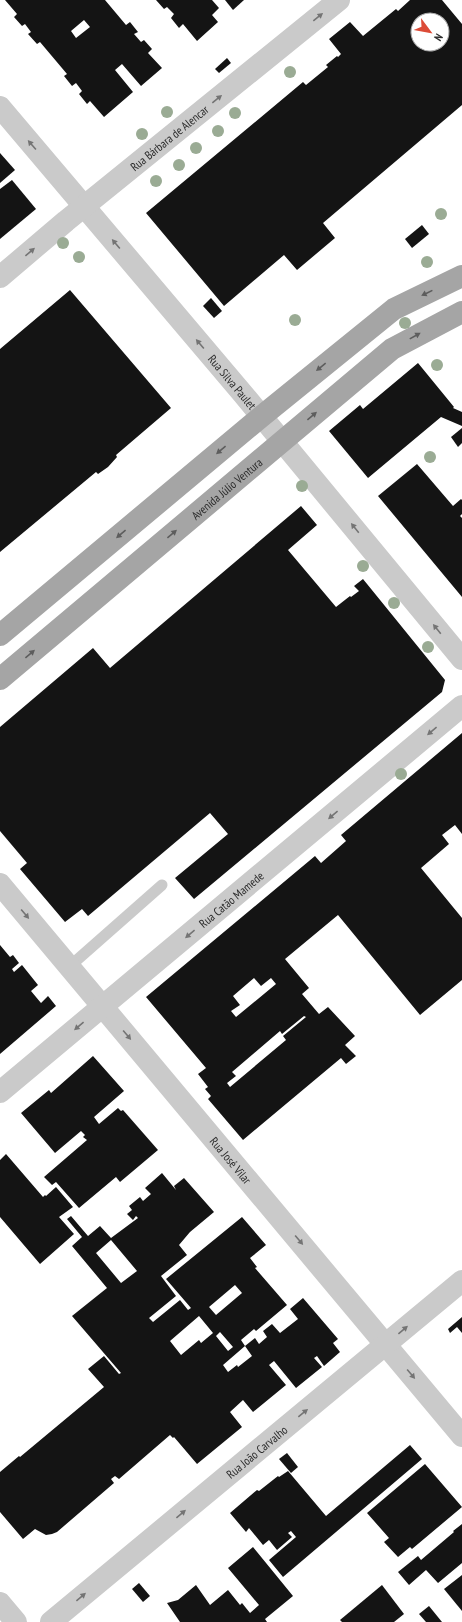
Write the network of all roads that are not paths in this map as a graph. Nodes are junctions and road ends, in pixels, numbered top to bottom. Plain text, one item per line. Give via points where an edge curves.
1 (339, 0) edge
2 (0, 107) edge
3 (85, 207) junction
4 (462, 276) edge
5 (0, 277) edge
6 (462, 312) edge
7 (262, 416) junction
8 (283, 441) junction
9 (0, 635) edge
10 (462, 659) edge
11 (0, 679) edge
12 (462, 706) edge
13 (0, 884) edge
14 (162, 885) dead end
15 (69, 967) junction
16 (103, 1007) junction
17 (0, 1092) edge
18 (462, 1280) edge
19 (386, 1344) junction
20 (462, 1436) edge
21 (0, 1603) edge
22 (16, 1622) edge
23 (51, 1622) edge

3 -> 1 street, Rua Bárbara de Alencar
3 -> 2 street, Rua Silva Paulet
5 -> 3 street, Rua Bárbara de Alencar
7 -> 3 street, Rua Silva Paulet
4 -> 7 main road via 394,309
8 -> 6 main road, Avenida Júlio Ventura via 392,349
7 - 8 street, Rua Silva Paulet
7 -> 9 main road
10 -> 8 street, Rua Silva Paulet
11 -> 8 main road, Avenida Júlio Ventura
12 -> 16 street, Rua Catão Mamede
13 -> 15 street, Rua José Vilar
14 - 15 lane
15 - 16 street, Rua José Vilar
16 -> 17 street, Rua Catão Mamede
16 -> 19 street, Rua José Vilar
19 -> 18 street, Rua João Carvalho
19 -> 20 street, Rua José Vilar
23 -> 19 street, Rua João Carvalho
21 - 22 street

